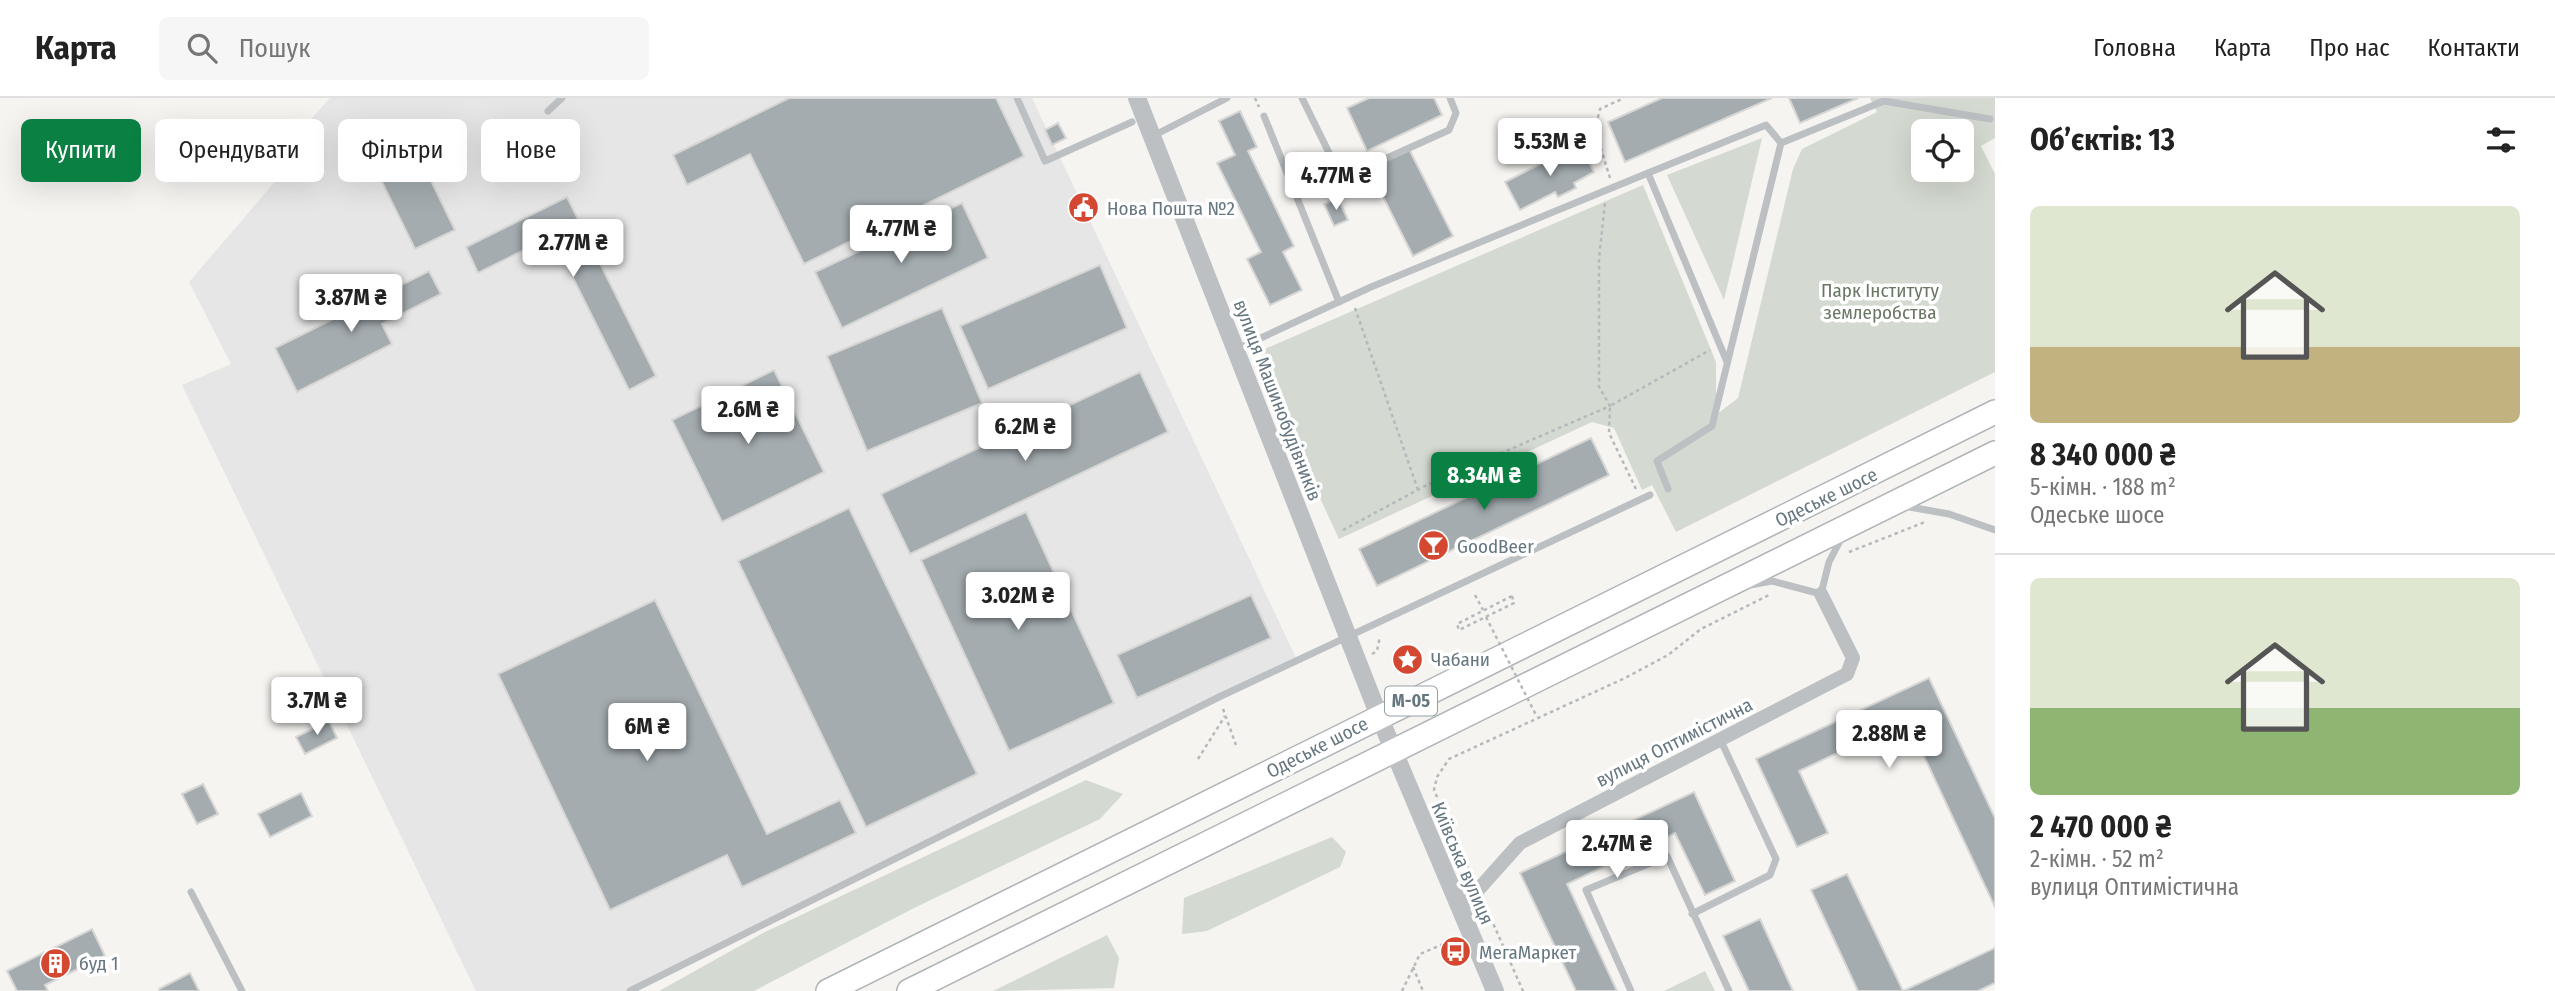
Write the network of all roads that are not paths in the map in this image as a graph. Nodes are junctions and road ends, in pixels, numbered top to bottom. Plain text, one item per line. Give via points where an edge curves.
1 (562, 98) edge
2 (1017, 98) edge
3 (1137, 98) edge
4 (1227, 98) edge
5 (1302, 98) edge
6 (1450, 98) edge
7 (548, 111) dead end
8 (1264, 116) dead end
9 (1990, 118) dead end
10 (1132, 122) dead end
11 (1152, 136) junction
12 (1781, 143) junction
13 (1648, 173) junction
14 (1339, 302) junction
15 (1236, 350) junction
16 (1727, 362) junction
17 (1995, 412) edge
18 (1995, 453) edge
19 (1668, 489) dead end
20 (1650, 495) dead end
21 (1893, 504) junction
22 (1850, 525) junction
23 (1995, 530) edge
24 (1721, 589) junction
25 (1821, 594) junction
26 (1347, 636) junction
27 (1379, 716) junction
28 (1721, 741) junction
29 (1393, 752) junction
30 (191, 892) dead end
31 (1460, 910) junction
32 (1692, 914) junction
33 (242, 991) edge
34 (631, 991) edge
35 (828, 991) edge
36 (909, 991) edge
37 (1495, 991) edge
38 (1631, 991) edge
39 (1729, 991) edge

1 - 7 lane
2 - 10 lane via 1045,161
3 - 11 street, вулиця Машинобудівників
4 - 11 lane
5 - 6 lane via 1334,163 1356,172 1449,130 1456,113
8 - 14 lane
9 - 12 lane via 1884,102
11 - 15 street, вулиця Машинобудівників
12 - 13 lane via 1766,125
12 - 16 lane
13 - 14 lane
13 - 16 lane
14 - 15 lane
15 - 26 street, вулиця Машинобудівників
16 - 19 lane via 1712,426 1657,461
17 - 27 highway, Одеське шосе / М-05
18 - 21 highway, Одеське шосе / М-05
20 - 26 lane
21 - 22 highway, Одеське шосе / М-05
21 - 23 lane via 1949,514
22 - 24 highway, Одеське шосе / М-05
22 - 25 lane via 1829,562
24 - 25 lane via 1772,582
24 - 29 highway, Одеське шосе / М-05
25 - 28 street, вулиця Оптимістична via 1853,658 1847,674
26 - 27 street, вулиця Машинобудівників
26 - 34 lane
27 - 29 street, Київська вулиця
27 - 35 highway, Одеське шосе / М-05
28 - 31 street, вулиця Оптимістична via 1520,843
28 - 32 lane via 1776,859 1770,875
29 - 31 street, Київська вулиця
29 - 36 highway, Одеське шосе / М-05
30 - 33 lane
31 - 37 street, Київська вулиця
32 - 38 lane via 1667,856 1586,890
32 - 39 lane

